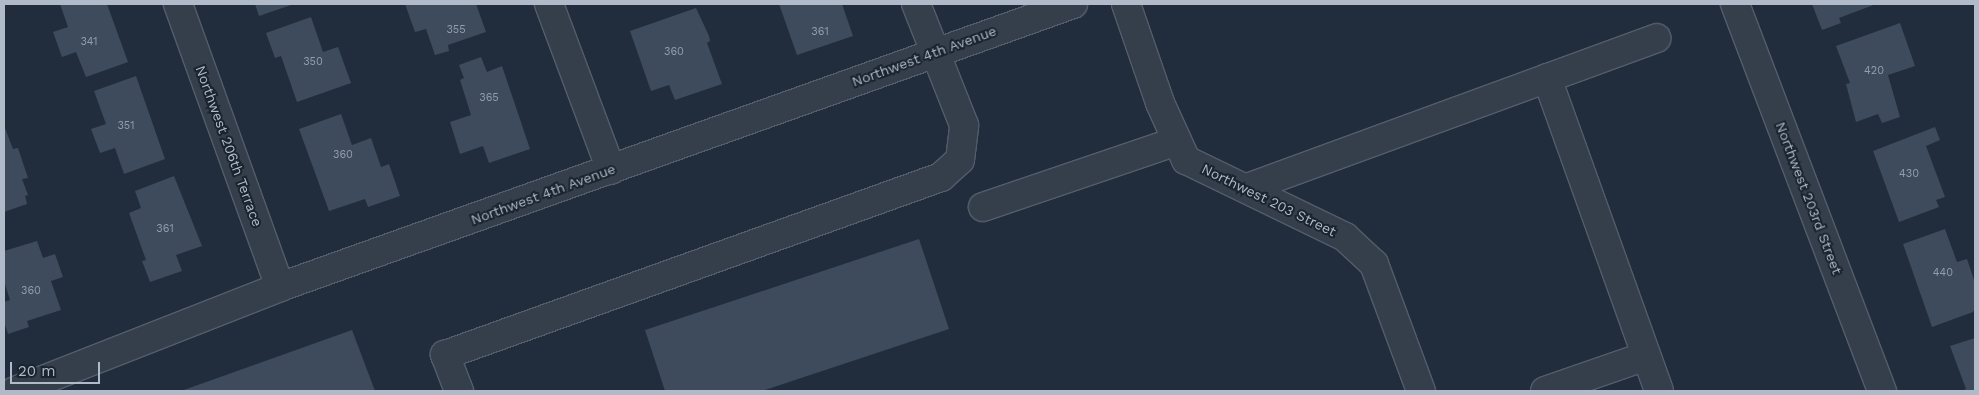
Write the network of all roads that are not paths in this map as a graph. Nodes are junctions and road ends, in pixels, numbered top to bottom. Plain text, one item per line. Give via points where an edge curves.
1 (178, 4) edge
2 (549, 4) edge
3 (916, 4) edge
4 (1073, 4) edge
5 (1126, 4) edge
6 (1735, 4) edge
7 (1656, 38) dead end
8 (934, 51) junction
9 (1548, 78) junction
10 (1177, 141) junction
11 (611, 170) junction
12 (1247, 188) junction
13 (983, 206) dead end
14 (280, 287) junction
15 (1646, 356) junction
16 (16, 391) edge
17 (459, 391) edge
18 (1421, 391) edge
19 (1545, 391) edge
20 (1659, 391) edge
21 (1882, 391) edge

1 - 14 street, Northwest 206th Terrace
2 - 11 street
3 - 8 street
4 - 8 street, Northwest 4th Avenue
5 - 10 street, Northwest 203 Street
6 - 21 street, Northwest 203rd Street
7 - 9 street
8 - 11 street, Northwest 4th Avenue
8 - 17 street via 964,126 960,160 941,178 446,355
9 - 12 street
9 - 15 street
10 - 12 street, Northwest 203 Street via 1186,160
10 - 13 street
11 - 14 street, Northwest 4th Avenue
12 - 18 street, Northwest 203 Street via 1345,237 1374,264
14 - 16 street, Northwest 4th Avenue
15 - 19 street
15 - 20 street

